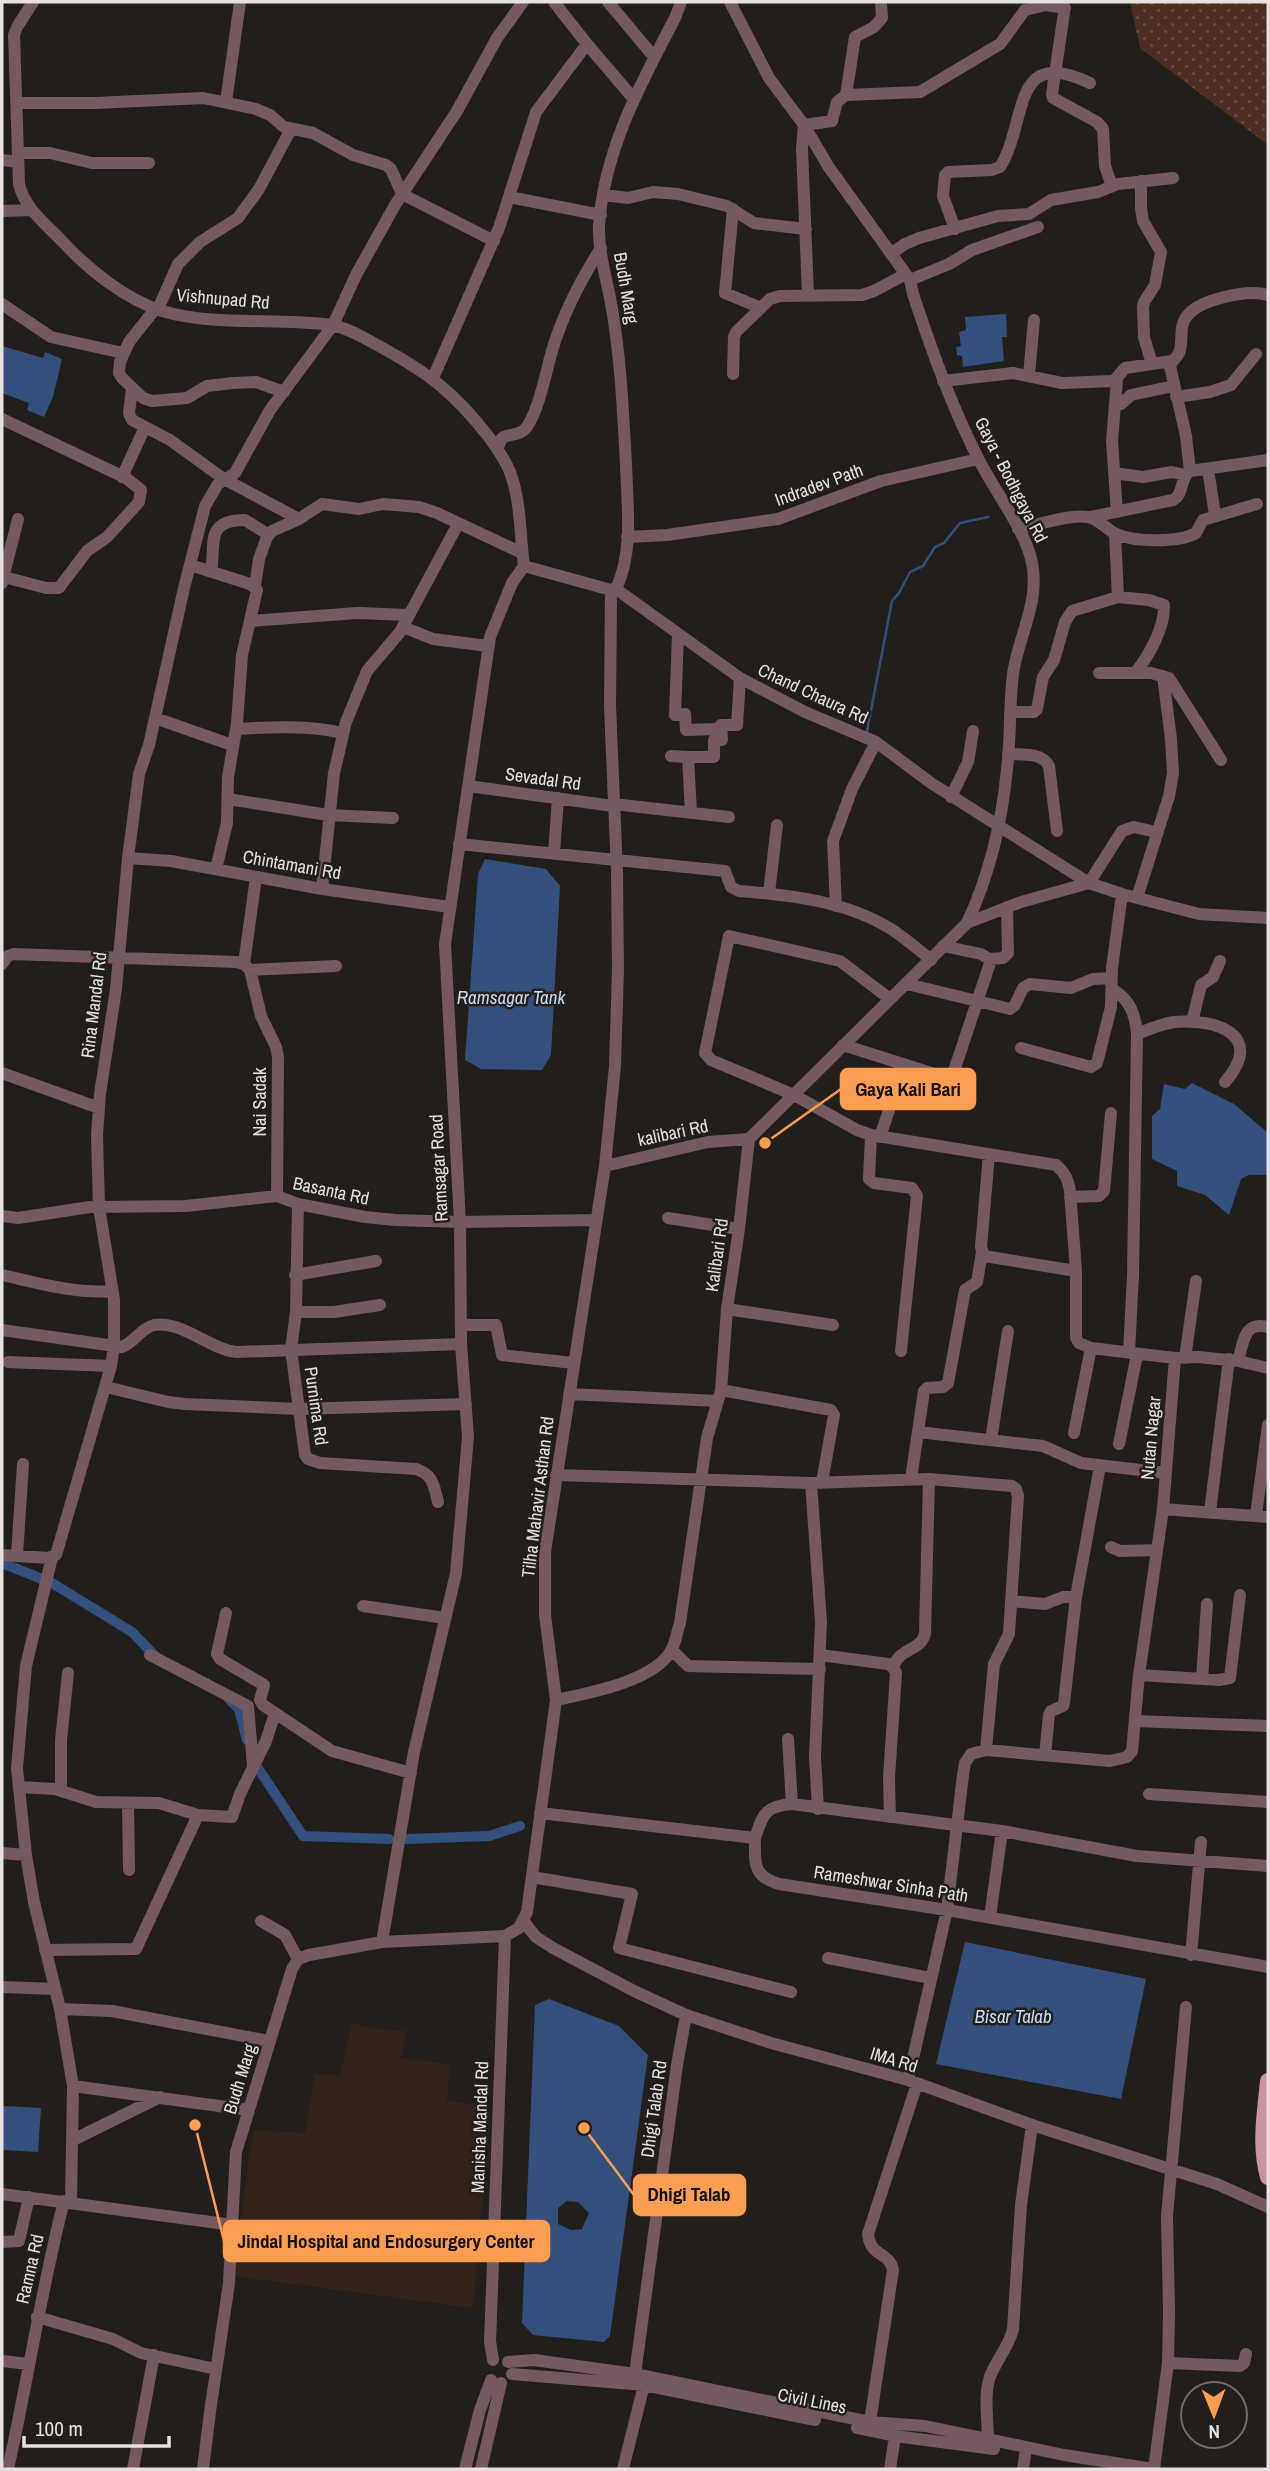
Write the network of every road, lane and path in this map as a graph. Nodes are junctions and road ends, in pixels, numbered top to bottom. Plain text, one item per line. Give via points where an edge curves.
1 (33, 2) edge
2 (240, 2) edge
3 (523, 2) edge
4 (554, 2) edge
5 (608, 2) edge
6 (681, 2) edge
7 (730, 2) edge
8 (881, 2) edge
9 (1064, 5) edge
10 (8, 34) edge
11 (587, 44) junction
12 (654, 57) junction
13 (16, 67) junction
14 (2, 68) edge
15 (1055, 72) junction
16 (1090, 83) dead end
17 (846, 95) junction
18 (633, 97) junction
19 (226, 102) junction
20 (18, 103) junction
21 (804, 125) junction
22 (290, 129) junction
23 (18, 157) junction
24 (2, 160) edge
25 (149, 163) dead end
26 (1173, 178) dead end
27 (1141, 181) junction
28 (1111, 186) junction
29 (402, 194) junction
30 (604, 195) junction
31 (509, 197) junction
32 (733, 209) junction
33 (32, 210) junction
34 (2, 211) edge
35 (601, 215) junction
36 (1038, 227) dead end
37 (806, 229) junction
38 (954, 229) junction
39 (494, 241) junction
40 (601, 248) junction
41 (892, 253) junction
42 (907, 278) junction
43 (808, 295) junction
44 (1268, 295) edge
45 (2, 304) edge
46 (761, 308) junction
47 (157, 309) junction
48 (1034, 320) dead end
49 (333, 326) junction
50 (123, 353) junction
51 (1256, 354) dead end
52 (1172, 361) junction
53 (1152, 364) junction
54 (733, 374) dead end
55 (1029, 375) junction
56 (433, 378) junction
57 (1117, 380) junction
58 (943, 382) junction
59 (132, 388) junction
60 (284, 391) junction
61 (1175, 391) junction
62 (1115, 405) junction
63 (2, 418) edge
64 (145, 427) junction
65 (497, 449) junction
66 (978, 459) junction
67 (1268, 460) edge
68 (1208, 469) junction
69 (1114, 473) junction
70 (1188, 473) junction
71 (122, 477) junction
72 (224, 480) junction
73 (1257, 504) dead end
74 (1117, 512) junction
75 (1214, 515) junction
76 (1090, 517) junction
77 (18, 519) dead end
78 (299, 519) junction
79 (458, 524) junction
80 (1018, 529) junction
81 (1115, 533) junction
82 (269, 535) junction
83 (627, 537) junction
84 (523, 560) junction
85 (190, 565) junction
86 (211, 571) junction
87 (2, 581) edge
88 (255, 586) junction
89 (614, 589) junction
90 (1118, 597) junction
91 (250, 621) junction
92 (406, 621) junction
93 (678, 635) junction
94 (488, 646) junction
95 (1099, 673) dead end
96 (1135, 673) junction
97 (1163, 676) junction
98 (740, 678) junction
99 (1010, 712) junction
100 (155, 718) junction
101 (721, 725) junction
102 (236, 729) junction
103 (973, 731) dead end
104 (342, 733) junction
105 (876, 742) junction
106 (232, 745) junction
107 (1009, 754) junction
108 (671, 757) dead end
109 (688, 757) junction
110 (1221, 760) dead end
111 (468, 786) junction
112 (951, 797) junction
113 (558, 798) junction
114 (228, 799) junction
115 (613, 805) junction
116 (691, 813) junction
117 (328, 815) junction
118 (729, 817) dead end
119 (393, 818) dead end
120 (778, 825) dead end
121 (998, 825) junction
122 (1057, 831) dead end
123 (1156, 832) junction
124 (459, 844) junction
125 (554, 853) junction
126 (128, 858) junction
127 (616, 859) junction
128 (216, 869) junction
129 (257, 877) junction
130 (1088, 883) junction
131 (322, 889) junction
132 (769, 893) junction
133 (1122, 894) junction
134 (1137, 898) junction
135 (449, 906) junction
136 (836, 906) junction
137 (1007, 907) junction
138 (1268, 918) edge
139 (967, 923) junction
140 (943, 947) junction
141 (118, 956) junction
142 (989, 959) junction
143 (930, 960) junction
144 (1220, 961) dead end
145 (2, 964) edge
146 (336, 966) dead end
147 (247, 967) junction
148 (906, 984) junction
149 (1112, 984) junction
150 (890, 999) junction
151 (979, 1002) junction
152 (1192, 1021) junction
153 (1138, 1034) junction
154 (843, 1045) junction
155 (1021, 1048) dead end
156 (904, 1065) junction
157 (3, 1077) edge
158 (1225, 1082) dead end
159 (794, 1095) junction
160 (99, 1108) junction
161 (1111, 1114) dead end
162 (875, 1136) junction
163 (748, 1139) junction
164 (989, 1154) junction
165 (605, 1166) junction
166 (277, 1196) junction
167 (1070, 1197) junction
168 (298, 1204) junction
169 (99, 1207) junction
170 (2, 1216) edge
171 (668, 1218) dead end
172 (596, 1220) junction
173 (460, 1222) junction
174 (739, 1229) junction
175 (982, 1252) junction
176 (376, 1261) dead end
177 (1076, 1271) junction
178 (2, 1275) edge
179 (295, 1275) junction
180 (1196, 1281) dead end
181 (112, 1291) junction
182 (380, 1306) dead end
183 (727, 1309) junction
184 (296, 1312) junction
185 (461, 1325) junction
186 (833, 1325) dead end
187 (1268, 1327) edge
188 (2, 1330) edge
189 (1008, 1331) dead end
190 (461, 1344) junction
191 (114, 1345) junction
192 (1091, 1348) junction
193 (291, 1349) junction
194 (901, 1351) dead end
195 (1133, 1354) junction
196 (1180, 1358) junction
197 (1234, 1360) junction
198 (8, 1362) dead end
199 (573, 1363) junction
200 (111, 1366) junction
201 (1268, 1368) edge
202 (106, 1387) junction
203 (569, 1395) junction
204 (719, 1395) junction
205 (466, 1404) junction
206 (299, 1409) junction
207 (1268, 1425) edge
208 (918, 1432) junction
209 (1074, 1433) dead end
210 (990, 1440) junction
211 (1119, 1444) dead end
212 (23, 1464) dead end
213 (1100, 1465) junction
214 (1165, 1473) junction
215 (556, 1475) junction
216 (911, 1479) junction
217 (929, 1479) junction
218 (701, 1480) junction
219 (816, 1482) junction
220 (438, 1502) dead end
221 (1163, 1510) junction
222 (1210, 1511) junction
223 (1262, 1516) edge
224 (1111, 1547) dead end
225 (1157, 1550) junction
226 (2, 1555) edge
227 (18, 1555) junction
228 (52, 1557) junction
229 (1240, 1595) dead end
230 (1076, 1597) junction
231 (1011, 1601) junction
232 (1207, 1604) dead end
233 (363, 1606) dead end
234 (226, 1613) dead end
235 (445, 1618) junction
236 (672, 1650) junction
237 (150, 1655) dead end
238 (820, 1655) junction
239 (893, 1667) junction
240 (820, 1669) junction
241 (68, 1673) dead end
242 (1139, 1675) junction
243 (1202, 1679) junction
244 (556, 1700) junction
245 (275, 1713) junction
246 (1135, 1721) junction
247 (1268, 1726) edge
248 (788, 1740) dead end
249 (986, 1750) junction
250 (1045, 1755) junction
251 (253, 1767) junction
252 (411, 1773) junction
253 (19, 1787) junction
254 (61, 1790) junction
255 (1149, 1794) dead end
256 (1268, 1802) edge
257 (128, 1803) junction
258 (792, 1804) junction
259 (818, 1808) junction
260 (540, 1813) junction
261 (198, 1815) junction
262 (890, 1817) junction
263 (957, 1825) junction
264 (1002, 1831) junction
265 (755, 1838) junction
266 (1201, 1842) dead end
267 (2, 1853) edge
268 (26, 1855) junction
269 (1199, 1861) junction
270 (1268, 1866) edge
271 (129, 1870) dead end
272 (532, 1877) junction
273 (947, 1910) junction
274 (990, 1917) junction
275 (261, 1921) dead end
276 (524, 1922) junction
277 (505, 1936) junction
278 (382, 1942) junction
279 (45, 1950) junction
280 (1191, 1955) junction
281 (298, 1958) junction
282 (828, 1958) dead end
283 (1268, 1967) edge
284 (930, 1978) junction
285 (2, 1987) edge
286 (55, 1989) junction
287 (791, 1992) dead end
288 (1186, 2007) dead end
289 (60, 2009) junction
290 (686, 2015) junction
291 (270, 2041) junction
292 (1268, 2081) edge
293 (912, 2082) junction
294 (73, 2086) junction
295 (161, 2097) junction
296 (248, 2110) junction
297 (1032, 2125) junction
298 (73, 2140) junction
299 (1173, 2169) junction
300 (1268, 2177) edge
301 (2, 2194) edge
302 (29, 2197) junction
303 (67, 2201) junction
304 (1268, 2207) edge
305 (233, 2225) junction
306 (2, 2242) edge
307 (37, 2317) junction
308 (1246, 2354) dead end
309 (154, 2355) junction
310 (493, 2360) junction
311 (2, 2361) edge
312 (1168, 2363) junction
313 (29, 2364) junction
314 (216, 2368) junction
315 (510, 2368) junction
316 (635, 2374) junction
317 (496, 2382) junction
318 (643, 2385) junction
319 (870, 2422) junction
320 (895, 2436) junction
321 (988, 2440) junction
322 (1025, 2455) junction
323 (11, 2469) edge
324 (133, 2469) edge
325 (203, 2469) edge
326 (466, 2469) edge
327 (481, 2469) edge
328 (622, 2469) edge
329 (890, 2469) edge
330 (1023, 2469) edge
331 (1105, 2469) edge
332 (1153, 2469) edge

1 - 10 street, Vishnupad Rd
2 - 19 street
3 - 29 street, Rina Mandal Rd
4 - 11 street
5 - 12 street
6 - 12 street, Budh Marg
7 - 21 street, Gaya - Bodhgaya Rd via 769,78
8 - 17 street via 883,14 878,23 855,37
9 - 15 street
9 - 17 street via 1025,10 1000,44 920,92
10 - 13 street, Vishnupad Rd
11 - 18 street
11 - 31 street via 536,112
12 - 18 street, Budh Marg
13 - 14 street
13 - 20 street, Vishnupad Rd
15 - 16 street
15 - 28 street via 1053,98 1104,129 1105,166
15 - 38 street via 1040,75 1026,93 1000,167 945,175 943,197
17 - 21 street via 837,102 832,121
18 - 30 street, Budh Marg
19 - 20 street via 191,98
19 - 22 street via 263,111
20 - 23 street, Vishnupad Rd
21 - 37 street
21 - 41 street, Gaya - Bodhgaya Rd
22 - 29 street via 313,133 353,155 386,165
22 - 47 street via 238,218 200,242 178,264
23 - 24 street
23 - 25 street via 50,153 92,163
23 - 33 street, Vishnupad Rd via 21,192
26 - 27 street
27 - 28 street
27 - 53 street via 1143,221 1161,253 1155,285 1143,302 1144,337
28 - 38 street via 1051,200 1030,214 998,216
29 - 39 street
29 - 49 street, Rina Mandal Rd
30 - 32 street via 628,198 663,192
30 - 35 street, Budh Marg
31 - 35 street
31 - 39 street
32 - 37 street via 754,223
32 - 46 street via 725,293
33 - 34 street
33 - 47 street, Vishnupad Rd via 101,276
35 - 40 street, Budh Marg
36 - 42 street
37 - 43 street
38 - 41 street via 913,240
39 - 56 street
40 - 65 street via 567,309 528,425 519,434 502,438
40 - 83 street, Budh Marg via 621,382
41 - 42 street, Gaya - Bodhgaya Rd
42 - 43 street via 868,294
42 - 58 street, Gaya - Bodhgaya Rd
43 - 46 street via 774,297
44 - 52 street via 1232,295 1190,312 1182,323 1180,351
45 - 50 street via 51,337
46 - 54 street via 734,338
47 - 49 street, Vishnupad Rd via 186,316
47 - 50 street
48 - 55 street
49 - 56 street, Vishnupad Rd via 370,341
49 - 60 street, Rina Mandal Rd
50 - 59 street via 119,373
51 - 61 street via 1231,385 1210,392
52 - 53 street
52 - 61 street
53 - 57 street via 1125,368
55 - 57 street via 1062,383
55 - 58 street
56 - 65 street, Vishnupad Rd via 466,409
57 - 62 street
58 - 66 street, Gaya - Bodhgaya Rd
59 - 60 street via 152,401 187,398 207,386 233,383 256,382
59 - 64 street via 130,417
60 - 72 street, Rina Mandal Rd via 235,473
61 - 62 street via 1131,395
61 - 70 street
62 - 69 street
63 - 71 street
64 - 71 street
64 - 72 street
65 - 84 street, Vishnupad Rd via 513,481
66 - 80 street, Gaya - Bodhgaya Rd
66 - 83 street, Indradev Path via 881,481 778,519
67 - 68 street
68 - 70 street
68 - 75 street
69 - 70 street via 1143,477
69 - 74 street
70 - 74 street via 1181,494 1173,500
71 - 87 street via 141,489 139,502 88,551 63,585 54,589
72 - 78 street
72 - 85 street, Rina Mandal Rd via 208,498
73 - 75 street
74 - 76 street
75 - 81 street via 1200,522 1196,533 1176,540
76 - 80 street
76 - 81 street
77 - 87 street
78 - 79 street via 321,504 359,509 383,504 427,509
78 - 82 street
79 - 84 street
79 - 92 street
80 - 99 street, Gaya - Bodhgaya Rd via 1030,555 1035,585 1013,673
81 - 90 street
82 - 86 street via 244,520 225,524 214,536
82 - 88 street
83 - 89 street, Budh Marg via 624,567
84 - 89 street
84 - 94 street, Ramsagar Road
85 - 86 street
85 - 100 street, Rina Mandal Rd
86 - 88 street
88 - 91 street
89 - 93 street, Chand Chaura Rd
89 - 115 street, Budh Marg
90 - 96 street via 1160,603 1164,609 1153,643
90 - 99 street via 1072,611 1043,677 1037,709
91 - 92 street via 357,612
91 - 102 street via 242,655
92 - 94 street via 433,639
92 - 104 street via 367,671
93 - 98 street, Chand Chaura Rd
93 - 101 street via 675,715 685,714 686,730 718,729
94 - 111 street, Ramsagar Road
95 - 96 street
96 - 97 street
97 - 110 street via 1173,682
97 - 123 street via 1173,773
98 - 101 street via 737,725
98 - 105 street, Chand Chaura Rd
99 - 107 street, Gaya - Bodhgaya Rd
100 - 106 street
100 - 126 street, Rina Mandal Rd via 139,774
101 - 109 street via 722,740 714,740 720,757
102 - 104 street via 277,727
102 - 106 street
103 - 112 street via 968,762
104 - 117 street
105 - 112 street, Chand Chaura Rd
105 - 136 street via 833,841
106 - 114 street
107 - 121 street, Gaya - Bodhgaya Rd
107 - 122 street via 1046,759
108 - 109 street
109 - 116 street
111 - 113 street, Sevadal Rd
111 - 124 street, Ramsagar Road
112 - 121 street, Chand Chaura Rd
113 - 115 street, Sevadal Rd
113 - 125 street
114 - 117 street
114 - 128 street via 226,832
115 - 116 street, Sevadal Rd
115 - 127 street, Budh Marg
116 - 118 street, Sevadal Rd
117 - 119 street
117 - 131 street
120 - 132 street
121 - 130 street
121 - 139 street
123 - 130 street via 1134,827 1122,831
123 - 134 street
124 - 125 street
124 - 135 street, Ramsagar Road
125 - 127 street
126 - 128 street, Chintamani Rd
126 - 141 street, Rina Mandal Rd
127 - 132 street via 720,870 728,874 735,889
127 - 165 street, Tilha Mahavir Asthan Rd via 618,977
128 - 129 street, Chintamani Rd
129 - 131 street, Chintamani Rd
129 - 147 street, Nai Sadak
130 - 133 street
130 - 137 street
131 - 135 street, Chintamani Rd
132 - 136 street
133 - 134 street
133 - 149 street
134 - 138 street via 1199,914
135 - 173 street, Ramsagar Road via 445,944
136 - 143 street via 890,929
137 - 139 street
137 - 142 street via 1008,953
139 - 140 street
140 - 142 street
140 - 143 street
141 - 145 street via 13,954
141 - 147 street via 236,962
141 - 160 street, Rina Mandal Rd
142 - 151 street
143 - 148 street
144 - 152 street via 1213,977 1201,985
146 - 147 street
147 - 166 street, Nai Sadak via 278,1057
148 - 150 street
148 - 151 street
149 - 151 street via 1093,979 1063,988 1030,984 1010,1009
149 - 153 street via 1132,1010
149 - 155 street via 1111,1007 1095,1066
150 - 154 street
150 - 159 street via 840,961 729,936 705,1053 711,1060
151 - 156 street via 953,1074 944,1077
152 - 153 street
152 - 158 street via 1221,1027 1238,1040 1241,1058
153 - 195 street
154 - 156 street
154 - 159 street
156 - 162 street
157 - 160 street
159 - 162 street
159 - 163 street
160 - 169 street, Rina Mandal Rd
161 - 167 street via 1104,1191 1099,1196
162 - 164 street
162 - 194 street via 869,1179 912,1188 917,1196
163 - 165 street, kalibari Rd via 708,1142
163 - 174 street, Kalibari Rd
164 - 167 street via 1056,1165 1068,1179
164 - 175 street
165 - 172 street, Tilha Mahavir Asthan Rd
166 - 168 street, Basanta Rd
166 - 169 street, Basanta Rd via 186,1206
167 - 177 street
168 - 173 street, Basanta Rd via 365,1217
168 - 179 street, Purnima Rd
169 - 170 street, Basanta Rd via 18,1219
169 - 181 street, Rina Mandal Rd
171 - 174 street
172 - 173 street, Basanta Rd
172 - 199 street, Tilha Mahavir Asthan Rd
173 - 185 street, Ramsagar Road
174 - 183 street, Kalibari Rd
175 - 177 street via 990,1258
175 - 208 street via 977,1282 965,1290 948,1383 924,1391
176 - 179 street
177 - 192 street via 1076,1338
178 - 181 street via 77,1291
179 - 184 street, Purnima Rd
180 - 196 street, Nutan Nagar
181 - 191 street, Rina Mandal Rd
182 - 184 street
183 - 186 street
183 - 204 street, Kalibari Rd
184 - 193 street, Purnima Rd
185 - 190 street, Ramsagar Road
185 - 199 street via 496,1325 502,1355
187 - 197 street via 1252,1326
188 - 191 street
189 - 210 street
190 - 193 street
190 - 205 street, Ramsagar Road
191 - 193 street via 125,1346 148,1327 160,1325 231,1352
191 - 200 street, Rina Mandal Rd
192 - 195 street
192 - 209 street
193 - 206 street, Purnima Rd
195 - 196 street
195 - 211 street
196 - 197 street
196 - 214 street, Nutan Nagar
197 - 201 street
197 - 222 street
198 - 200 street
199 - 203 street, Tilha Mahavir Asthan Rd
200 - 202 street, Rina Mandal Rd
202 - 206 street via 168,1402
202 - 228 street, Rina Mandal Rd
203 - 204 street
203 - 215 street, Tilha Mahavir Asthan Rd
204 - 218 street, Kalibari Rd
204 - 219 street via 831,1410 834,1415
205 - 206 street
205 - 235 street, Ramsagar Road via 468,1437 459,1549
206 - 220 street, Purnima Rd via 308,1460 427,1472
207 - 223 street
208 - 210 street
208 - 216 street
210 - 213 street via 1053,1448 1068,1459
212 - 227 street
213 - 214 street
213 - 230 street
214 - 221 street, Nutan Nagar
215 - 218 street
215 - 244 street, Tilha Mahavir Asthan Rd via 543,1584
216 - 217 street
216 - 219 street
217 - 231 street via 1004,1484 1016,1489
217 - 239 street via 925,1633 921,1643 900,1655
218 - 219 street
218 - 236 street, Kalibari Rd
219 - 238 street
221 - 222 street
221 - 225 street, Nutan Nagar
222 - 223 street
224 - 225 street
225 - 242 street, Nutan Nagar
226 - 227 street
227 - 228 street
228 - 253 street, Rina Mandal Rd via 26,1666 16,1768
229 - 243 street via 1230,1678
230 - 231 street via 1045,1604
230 - 250 street via 1064,1703 1049,1715
231 - 249 street via 1006,1643 994,1664
232 - 243 street
233 - 235 street
234 - 245 street via 218,1656 264,1685 261,1702
235 - 252 street, Ramsagar Road
236 - 240 street via 688,1666
236 - 244 street via 648,1674
237 - 251 street via 248,1706
238 - 239 street
238 - 240 street
239 - 262 street
240 - 259 street via 815,1757
241 - 254 street
242 - 243 street
242 - 246 street, Nutan Nagar
244 - 260 street, Tilha Mahavir Asthan Rd
245 - 251 street
245 - 252 street via 332,1751
246 - 247 street
246 - 250 street, Nutan Nagar via 1132,1751 1120,1760
248 - 258 street
249 - 250 street, Nutan Nagar
249 - 263 street via 971,1754 965,1763
251 - 261 street via 232,1818
252 - 278 street
253 - 254 street
253 - 268 street, Rina Mandal Rd
254 - 257 street via 96,1802
255 - 256 street
257 - 261 street via 159,1803
257 - 271 street
258 - 259 street
258 - 265 street via 768,1810
259 - 262 street
260 - 265 street
260 - 272 street, Tilha Mahavir Asthan Rd
261 - 279 street via 136,1949
262 - 263 street
263 - 264 street
263 - 273 street
264 - 269 street via 1137,1856
264 - 274 street
265 - 273 street, Rameshwar Sinha Path via 755,1865 768,1881
266 - 269 street
267 - 268 street
268 - 279 street, Ramna Rd
269 - 270 street
269 - 280 street
272 - 276 street, Tilha Mahavir Asthan Rd
272 - 287 street via 632,1894 619,1948
273 - 274 street, Rameshwar Sinha Path
273 - 284 street
274 - 280 street, Rameshwar Sinha Path
275 - 281 street via 285,1935
276 - 277 street
276 - 290 street, IMA Rd via 553,1948
277 - 278 street
277 - 310 street, Manisha Mandal Rd via 490,2342
278 - 281 street
279 - 286 street, Ramna Rd
280 - 283 street, Rameshwar Sinha Path
281 - 291 street, Budh Marg
282 - 284 street
284 - 293 street
285 - 286 street
286 - 289 street, Ramna Rd
288 - 299 street
289 - 291 street via 112,2011
289 - 294 street, Ramna Rd
290 - 293 street, IMA Rd
290 - 316 street, Dhigi Talab Rd
291 - 296 street, Budh Marg
292 - 300 main road via 1262,2137
293 - 297 street, IMA Rd
293 - 319 street via 868,2234 872,2250 889,2260 893,2270
294 - 295 street
294 - 298 street, Ramna Rd
295 - 296 street
295 - 298 street
296 - 305 street, Budh Marg via 236,2152
297 - 299 street, IMA Rd
297 - 321 street via 1021,2205 1013,2329 988,2384
298 - 303 street, Ramna Rd
299 - 304 street, IMA Rd
299 - 312 street via 1167,2216
301 - 302 street
302 - 303 street
302 - 306 street via 19,2242
303 - 305 street
303 - 307 street, Ramna Rd
305 - 314 street, Budh Marg
307 - 309 street
307 - 313 street, Ramna Rd
308 - 312 street via 1244,2363 1235,2366
309 - 314 street
309 - 324 street
310 - 315 street via 501,2359
310 - 317 street via 487,2371
311 - 313 street
312 - 332 street
313 - 323 street, Ramna Rd
314 - 325 street, Budh Marg
315 - 316 street via 534,2360
315 - 317 street via 508,2380
315 - 318 street, Civil Lines
316 - 319 street
317 - 326 street via 480,2410
317 - 327 street
318 - 320 street, Civil Lines
318 - 328 street
319 - 321 street via 925,2426
320 - 322 street, Civil Lines
320 - 329 street
321 - 332 street
322 - 330 street
322 - 331 street, Civil Lines

